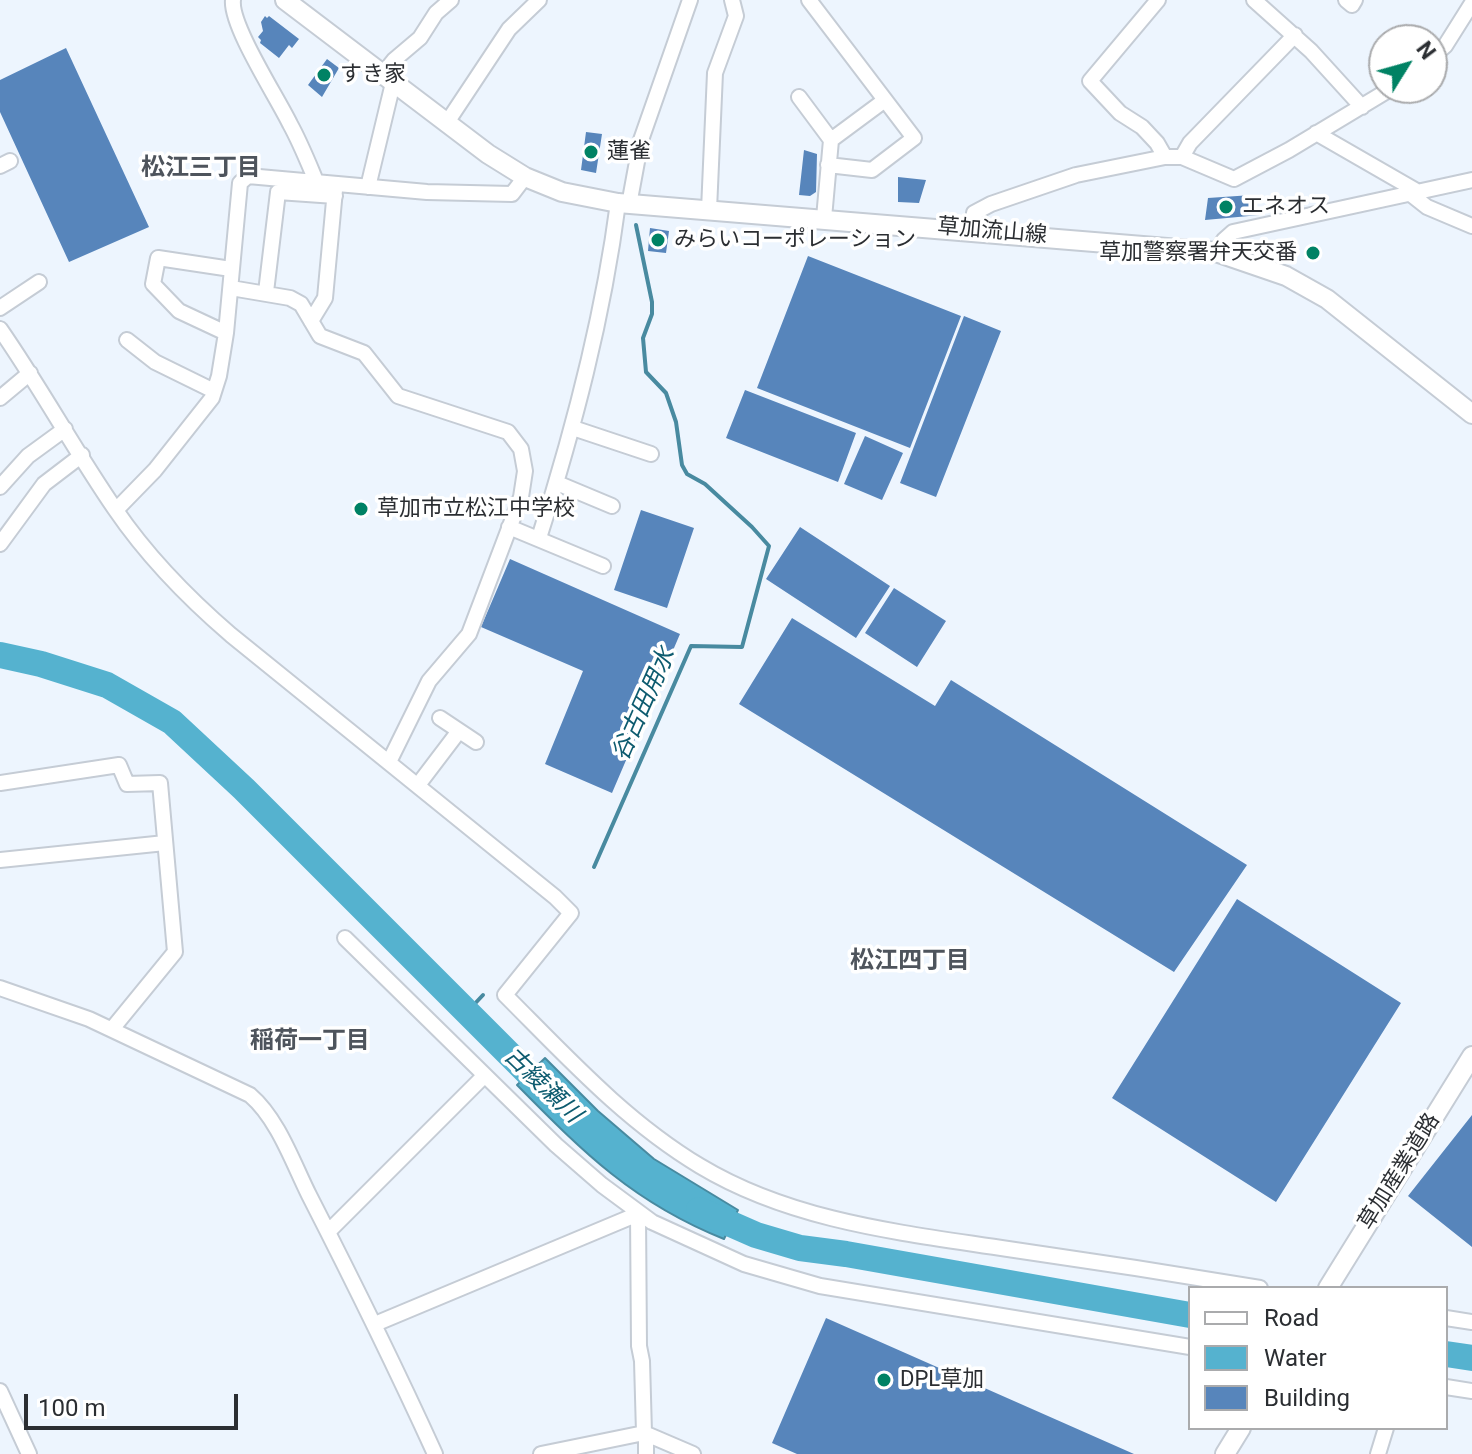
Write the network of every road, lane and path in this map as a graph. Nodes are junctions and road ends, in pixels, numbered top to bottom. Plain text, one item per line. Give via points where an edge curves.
1 (233, 0) edge
2 (285, 0) edge
3 (451, 0) edge
4 (539, 0) edge
5 (690, 0) edge
6 (734, 0) edge
7 (809, 0) edge
8 (1158, 0) edge
9 (1254, 0) edge
10 (1346, 0) edge
11 (1355, 0) edge
12 (1472, 3) edge
13 (1295, 35) junction
14 (1448, 41) edge
15 (387, 79) junction
16 (799, 97) dead end
17 (885, 100) junction
18 (1368, 103) edge
19 (1362, 107) junction
20 (446, 124) junction
21 (1316, 133) junction
22 (831, 140) junction
23 (1165, 157) junction
24 (1182, 157) junction
25 (828, 165) junction
26 (525, 177) junction
27 (1472, 180) edge
28 (316, 181) junction
29 (368, 187) junction
30 (335, 190) junction
31 (1412, 191) junction
32 (624, 204) junction
33 (709, 210) junction
34 (824, 218) junction
35 (1472, 226) edge
36 (972, 231) junction
37 (1216, 252) junction
38 (231, 269) junction
39 (39, 282) dead end
40 (231, 288) junction
41 (266, 292) junction
42 (0, 308) edge
43 (311, 321) junction
44 (0, 329) edge
45 (226, 333) junction
46 (127, 340) dead end
47 (30, 373) junction
48 (214, 391) junction
49 (0, 398) edge
50 (1472, 414) edge
51 (573, 428) junction
52 (65, 429) junction
53 (651, 454) dead end
54 (82, 455) junction
55 (557, 483) junction
56 (0, 487) edge
57 (612, 506) dead end
58 (116, 510) junction
59 (509, 527) junction
60 (539, 538) junction
61 (0, 544) edge
62 (603, 566) dead end
63 (440, 718) dead end
64 (459, 731) junction
65 (476, 742) dead end
66 (389, 762) junction
67 (0, 783) edge
68 (418, 785) junction
69 (165, 843) junction
70 (0, 860) edge
71 (345, 938) dead end
72 (0, 988) edge
73 (112, 1029) junction
74 (1472, 1056) edge
75 (484, 1076) junction
76 (638, 1214) junction
77 (328, 1232) junction
78 (1248, 1286) edge
79 (1329, 1286) edge
80 (1448, 1318) edge
81 (1472, 1322) edge
82 (375, 1324) junction
83 (1188, 1347) edge
84 (1448, 1387) edge
85 (0, 1391) edge
86 (1472, 1391) edge
87 (1240, 1430) edge
88 (1385, 1430) edge
89 (645, 1433) junction
90 (29, 1454) edge
91 (435, 1454) edge
92 (541, 1454) edge
93 (646, 1454) edge
94 (693, 1454) edge
95 (1225, 1454) edge
96 (1378, 1454) edge

1 - 28 street via 239,28
2 - 15 main road, 草加流山線
3 - 15 street via 394,60
4 - 20 street via 509,29
5 - 32 street
6 - 33 street via 736,16 715,73
7 - 17 street
8 - 23 street via 1090,81 1120,113 1142,127
9 - 13 street
10 - 11 street via 1352,5
12 - 14 street
13 - 19 street
13 - 24 street
15 - 20 main road, 草加流山線
15 - 29 street
16 - 22 street
17 - 22 street
17 - 25 street via 914,138 872,170
18 - 19 street
19 - 21 street
20 - 26 main road, 草加流山線
21 - 24 street via 1234,179
21 - 31 street
22 - 25 street
23 - 24 street
23 - 36 street via 1076,175 991,204 974,213
25 - 34 street
26 - 29 street via 512,194
26 - 32 main road, 草加流山線 via 562,192
27 - 31 street
28 - 30 street
28 - 38 street via 248,176 240,183
29 - 30 street
30 - 41 street via 278,192
30 - 43 street via 325,298
31 - 35 street via 1427,207
31 - 37 street via 1233,232
32 - 33 main road, 草加流山線
32 - 51 street
33 - 34 main road, 草加流山線
34 - 36 main road, 草加流山線
36 - 37 main road, 草加流山線
37 - 50 main road, 草加流山線 via 1286,276 1327,299
38 - 40 street
38 - 45 street via 158,258 153,284 179,311
39 - 42 street
40 - 41 street
40 - 45 street
41 - 43 street via 301,304
43 - 59 street via 320,336 364,353 398,396 516,439 525,471
44 - 47 street
45 - 48 street
46 - 48 street via 155,362
47 - 49 street
47 - 52 street
48 - 58 street via 155,470
51 - 53 street
51 - 55 street
52 - 54 street
52 - 56 street via 28,456
54 - 58 street
54 - 61 street via 44,484
55 - 57 street
55 - 60 street
58 - 66 street via 206,614
59 - 60 street
59 - 66 street via 469,634 429,681
60 - 62 street
63 - 64 street
64 - 65 street
64 - 68 street
66 - 68 street
67 - 69 street via 119,765 127,784 160,783
68 - 78 street via 571,913 505,995 631,1119 703,1168 777,1202 855,1223
69 - 70 street
69 - 73 street via 175,952
71 - 75 street
72 - 73 street
73 - 77 street via 258,1102
74 - 79 main road, 草加産業道路
75 - 76 street
75 - 77 street
76 - 82 street
76 - 83 street via 744,1264 820,1286
76 - 89 street
77 - 82 street
80 - 81 street
82 - 91 street
84 - 86 street
85 - 90 street
87 - 95 main road
88 - 96 street
89 - 92 street
89 - 93 street
89 - 94 street

